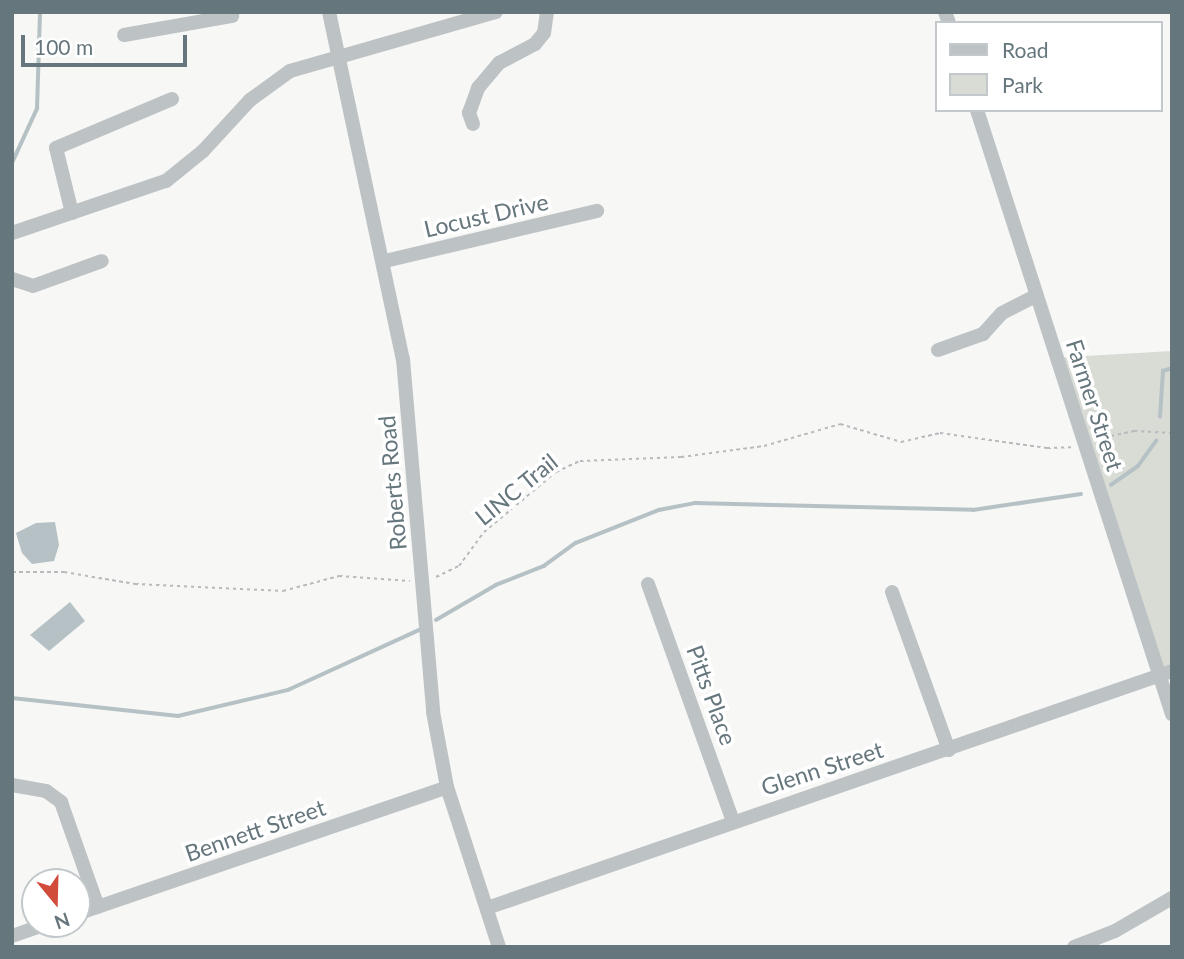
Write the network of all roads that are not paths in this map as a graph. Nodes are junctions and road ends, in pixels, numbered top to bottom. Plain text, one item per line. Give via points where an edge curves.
1 (329, 12) edge
2 (496, 12) edge
3 (547, 12) edge
4 (232, 16) dead end
5 (185, 18) edge
6 (124, 35) dead end
7 (336, 55) junction
8 (172, 99) dead end
9 (978, 112) edge
10 (473, 124) dead end
11 (597, 211) dead end
12 (72, 213) junction
13 (12, 233) edge
14 (102, 261) dead end
15 (384, 261) junction
16 (12, 279) edge
17 (1036, 296) junction
18 (938, 350) dead end
19 (648, 584) dead end
20 (892, 592) dead end
21 (1165, 673) edge
22 (1172, 714) edge
23 (949, 750) junction
24 (12, 785) edge
25 (447, 787) junction
26 (733, 822) junction
27 (1172, 898) edge
28 (98, 906) junction
29 (486, 908) junction
30 (91, 909) edge
31 (499, 947) edge
32 (1074, 947) edge

1 - 7 street, Roberts Road
2 - 7 street
3 - 10 street via 544,33 535,44 499,63 478,88 469,113
4 - 5 street
5 - 6 street
7 - 12 street via 274,80 166,181
7 - 15 street, Roberts Road
8 - 12 street via 56,148
9 - 17 street, Farmer Street
11 - 15 street, Locust Drive
12 - 13 street
14 - 16 street via 33,286
15 - 25 street, Roberts Road via 403,359 433,712
17 - 18 street via 1002,313 983,334
17 - 21 street, Farmer Street
19 - 26 street, Pitts Place
20 - 23 street
21 - 22 street, Farmer Street
21 - 23 street, Glenn Street
23 - 26 street, Glenn Street
24 - 28 street via 46,791 61,802
25 - 28 street, Bennett Street
25 - 29 street, Roberts Road
26 - 29 street, Glenn Street
27 - 32 street
28 - 30 street, Bennett Street
29 - 31 street, Roberts Road

